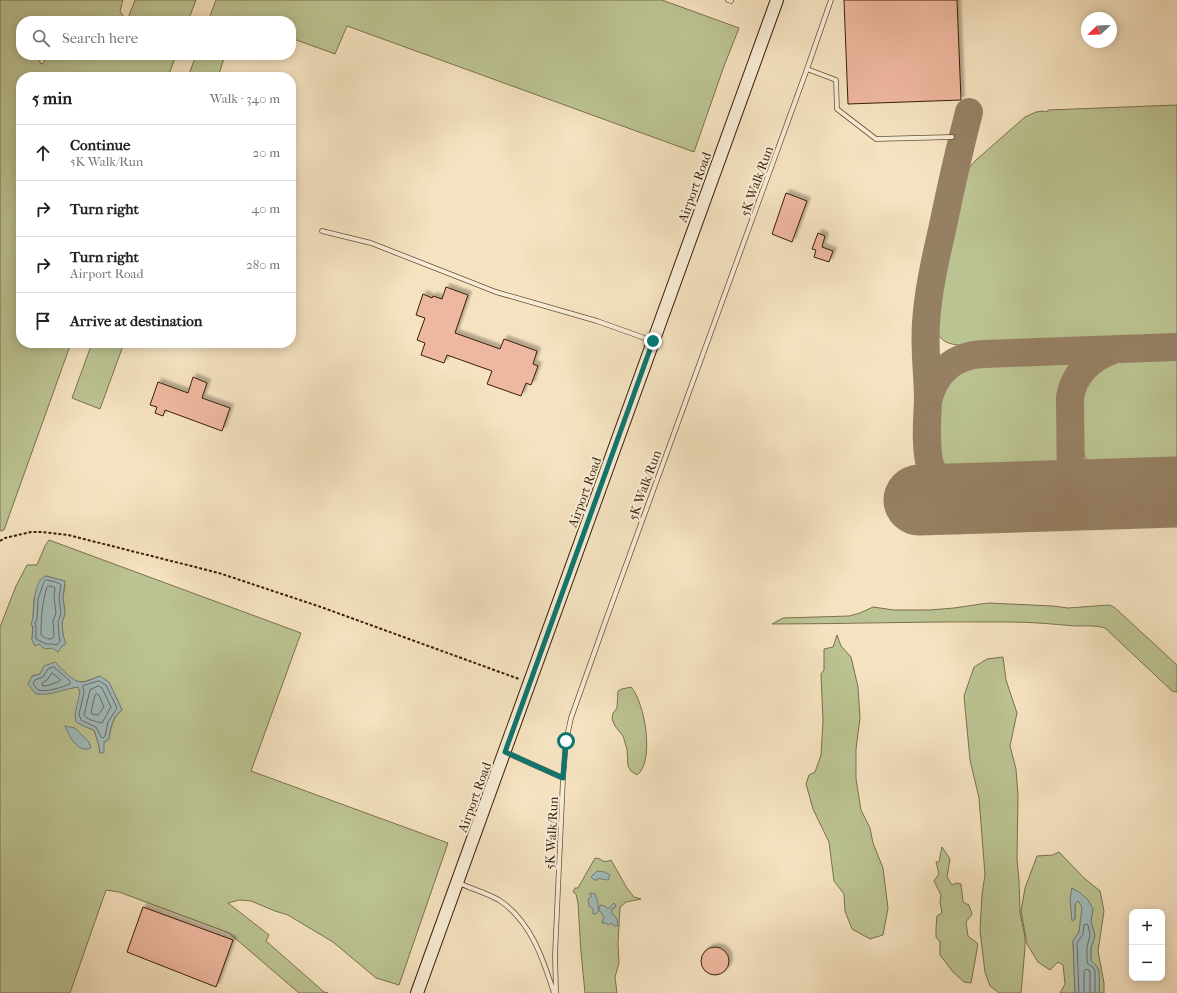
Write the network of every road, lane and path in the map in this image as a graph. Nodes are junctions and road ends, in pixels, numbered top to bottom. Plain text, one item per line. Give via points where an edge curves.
1 (776, 0) edge
2 (831, 0) edge
3 (807, 69) junction
4 (952, 137) dead end
5 (322, 231) dead end
6 (653, 341) junction
7 (0, 541) edge
8 (530, 683) junction
9 (505, 752) junction
10 (563, 778) junction
11 (458, 883) junction
12 (417, 993) edge
13 (555, 993) edge

1 - 6 main road, Airport Road
2 - 3 lane, 5K Walk/Run
3 - 4 lane via 836,80 837,109 876,139
3 - 10 lane, 5K Walk/Run via 574,707 566,741
5 - 6 lane via 371,243 496,292 598,321
6 - 8 main road, Airport Road
7 - 8 path via 31,532 68,535 219,573
8 - 9 main road, Airport Road
9 - 10 lane
9 - 11 main road, Airport Road
10 - 13 lane, 5K Walk/Run via 554,955
11 - 12 main road, Airport Road
11 - 13 lane via 498,900 522,920 537,946

